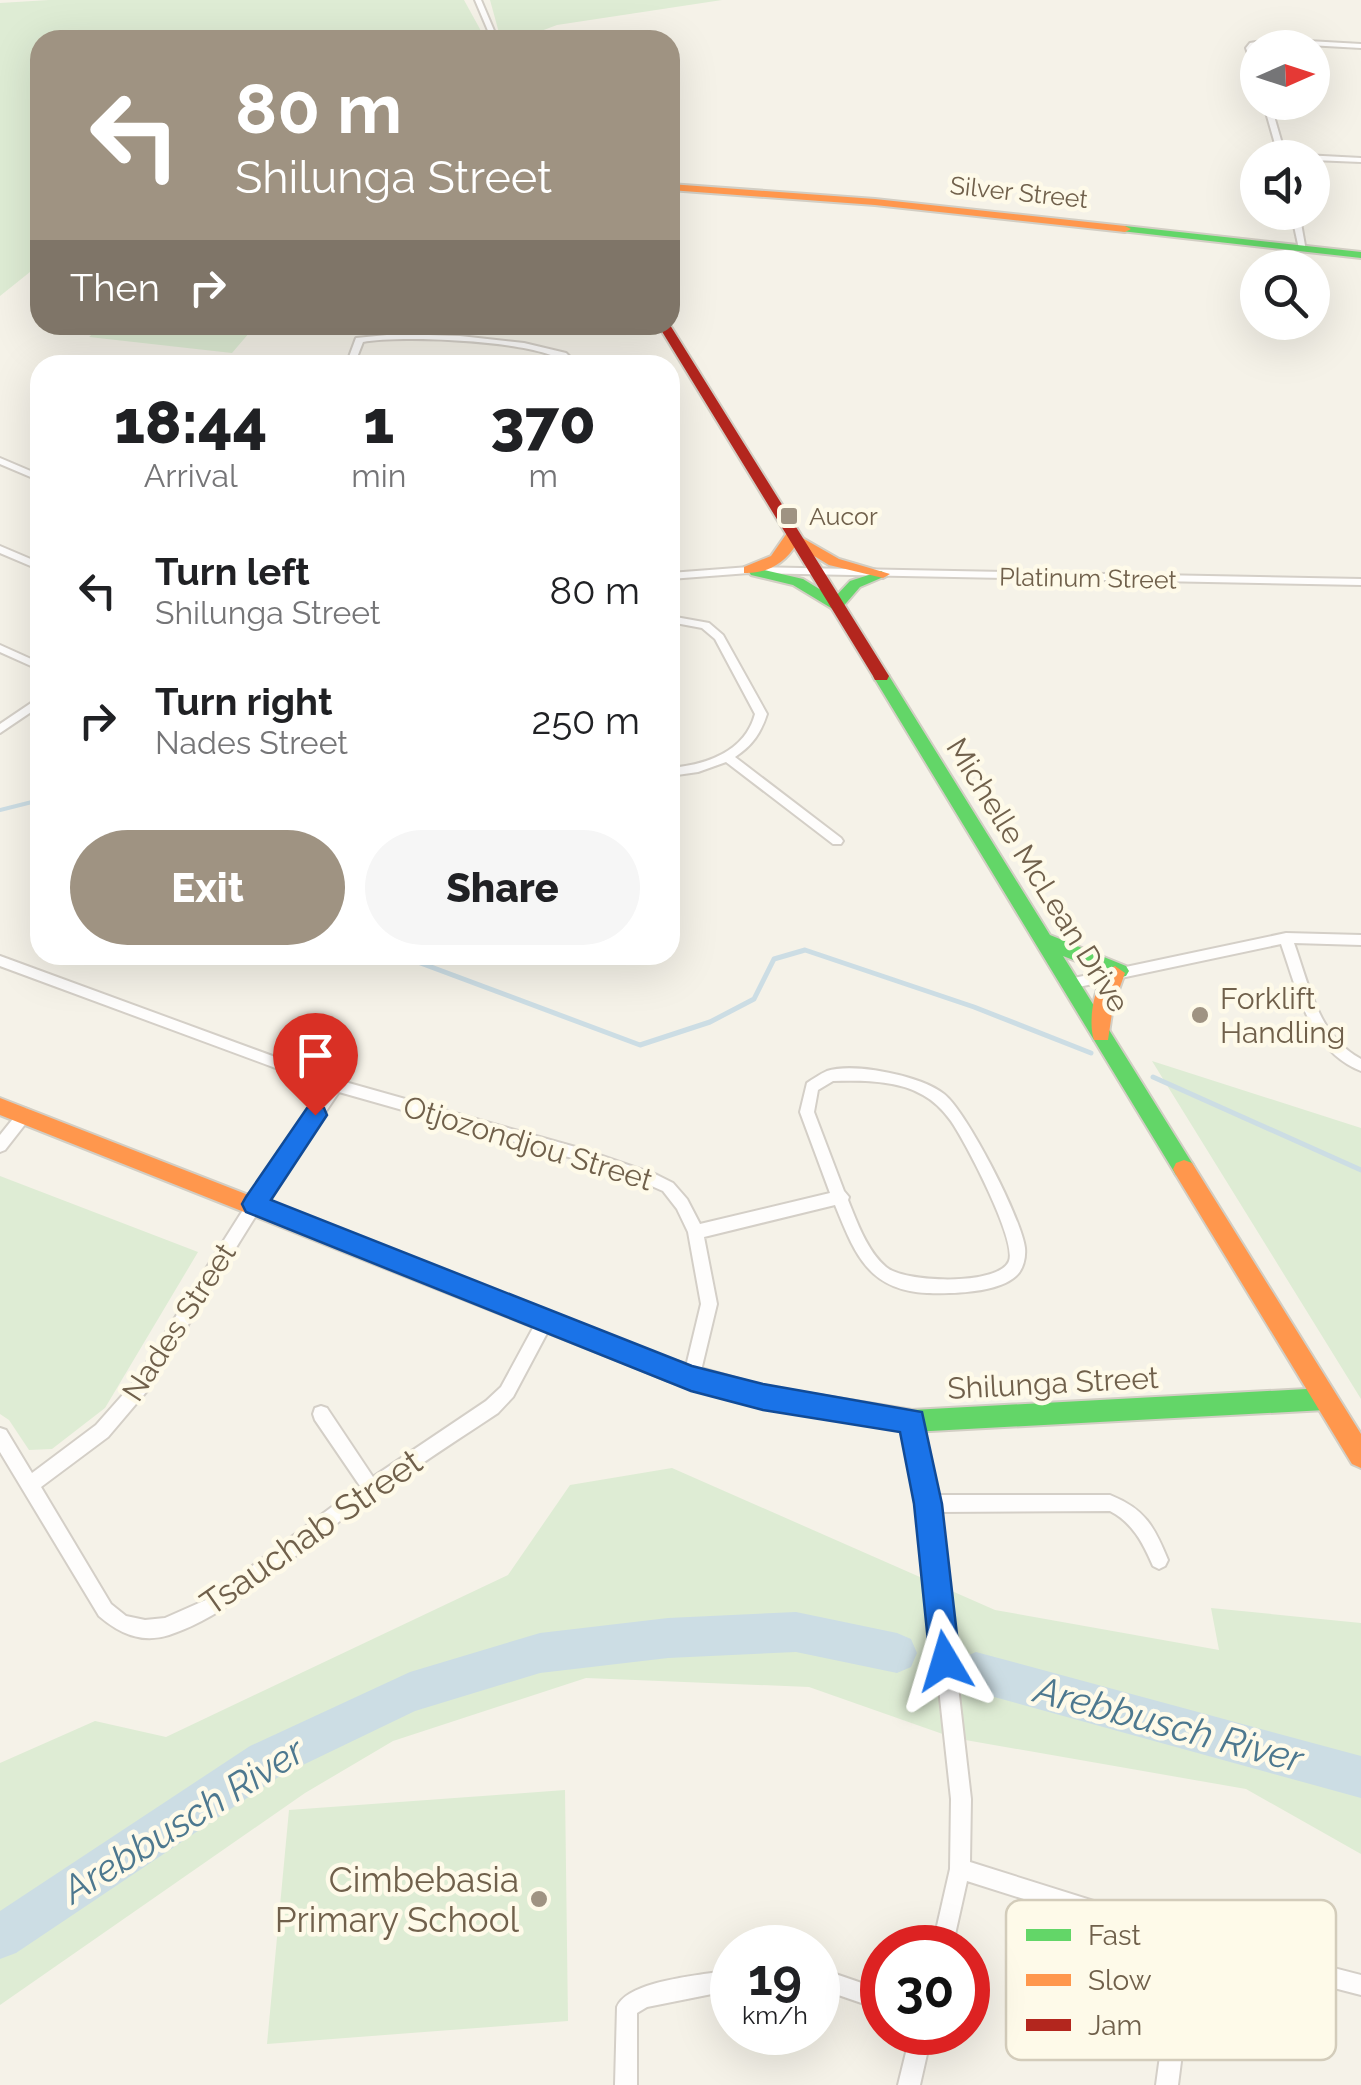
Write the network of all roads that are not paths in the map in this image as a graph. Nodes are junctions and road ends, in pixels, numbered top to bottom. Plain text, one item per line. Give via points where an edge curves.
1 (478, 0) edge
2 (490, 30) edge
3 (1330, 45) edge
4 (1361, 46) edge
5 (1330, 158) edge
6 (1361, 160) edge
7 (680, 188) edge
8 (1299, 230) edge
9 (1303, 249) junction
10 (1361, 255) edge
11 (670, 335) edge
12 (353, 355) edge
13 (563, 355) edge
14 (0, 461) edge
15 (30, 474) edge
16 (792, 536) junction
17 (0, 549) edge
18 (30, 562) edge
19 (749, 570) junction
20 (814, 572) junction
21 (883, 574) junction
22 (680, 575) edge
23 (1361, 582) edge
24 (836, 606) junction
25 (680, 620) edge
26 (0, 648) edge
27 (30, 662) edge
28 (30, 708) edge
29 (0, 729) edge
30 (728, 758) junction
31 (680, 772) edge
32 (837, 841) dead end
33 (1286, 938) junction
34 (1044, 940) junction
35 (1361, 940) edge
36 (0, 960) edge
37 (1117, 972) junction
38 (1069, 984) junction
39 (1101, 1034) junction
40 (1361, 1065) edge
41 (336, 1085) junction
42 (0, 1106) edge
43 (25, 1114) junction
44 (0, 1146) edge
45 (842, 1198) junction
46 (255, 1204) junction
47 (696, 1232) junction
48 (546, 1320) junction
49 (691, 1378) junction
50 (1325, 1400) junction
51 (320, 1414) dead end
52 (912, 1421) junction
53 (0, 1436) edge
54 (1361, 1456) edge
55 (30, 1485) junction
56 (371, 1488) junction
57 (928, 1504) junction
58 (1160, 1560) dead end
59 (960, 1869) junction
60 (1059, 1900) edge
61 (947, 1925) edge
62 (1336, 1979) edge
63 (710, 1984) edge
64 (1361, 1985) edge
65 (917, 2055) edge
66 (1170, 2060) edge
67 (626, 2085) edge
68 (910, 2085) edge
69 (1167, 2085) edge

1 - 2 street
3 - 4 street
5 - 6 street
7 - 9 street, Silver Street via 858,200
8 - 9 street
9 - 10 street, Silver Street
11 - 16 street, Michelle McLean Drive
12 - 13 street via 356,343 373,336
14 - 15 street
16 - 19 street via 777,561
16 - 20 street, Michelle McLean Drive
16 - 21 street via 836,565
17 - 18 street
19 - 20 street
19 - 22 street
19 - 24 street via 798,582
20 - 21 street, Platinum Street
20 - 24 street, Michelle McLean Drive
21 - 23 street, Platinum Street
21 - 24 street via 855,584
24 - 34 street, Michelle McLean Drive
25 - 30 street via 705,624 720,637 759,704 755,732
26 - 27 street
28 - 29 street
30 - 31 street
30 - 32 street
33 - 35 street
33 - 37 street
33 - 40 street via 1324,1036
34 - 37 street
34 - 38 street, Michelle McLean Drive
36 - 41 street, Otjozondjou Street
37 - 38 street
37 - 39 street via 1103,1006
38 - 39 street, Michelle McLean Drive
39 - 50 street, Michelle McLean Drive
41 - 46 street, Nades Street
41 - 47 street, Otjozondjou Street via 652,1179 668,1187
42 - 43 street, Shilunga Street
43 - 44 street
43 - 46 street, Shilunga Street
45 - 45 street via 807,1112 812,1087 845,1074 909,1082 939,1098 962,1127 1012,1224 1018,1258 991,1284 904,1284 874,1266
45 - 47 street
46 - 48 street, Shilunga Street
46 - 55 street, Nades Street via 125,1406
47 - 49 street via 709,1304
48 - 49 street, Shilunga Street
48 - 56 street, Tsauchab Street via 500,1400
49 - 52 street, Shilunga Street
50 - 52 street, Shilunga Street
50 - 54 street, Michelle McLean Drive
51 - 56 street
52 - 57 street
53 - 55 street, Tsauchab Street
55 - 56 street, Tsauchab Street via 105,1610 122,1624 146,1628 166,1628 214,1605
57 - 58 street via 1110,1502 1138,1518
57 - 59 street via 960,1798
59 - 60 street
59 - 61 street
62 - 64 street
63 - 67 street via 643,1997 627,2007
65 - 68 street
66 - 69 street

